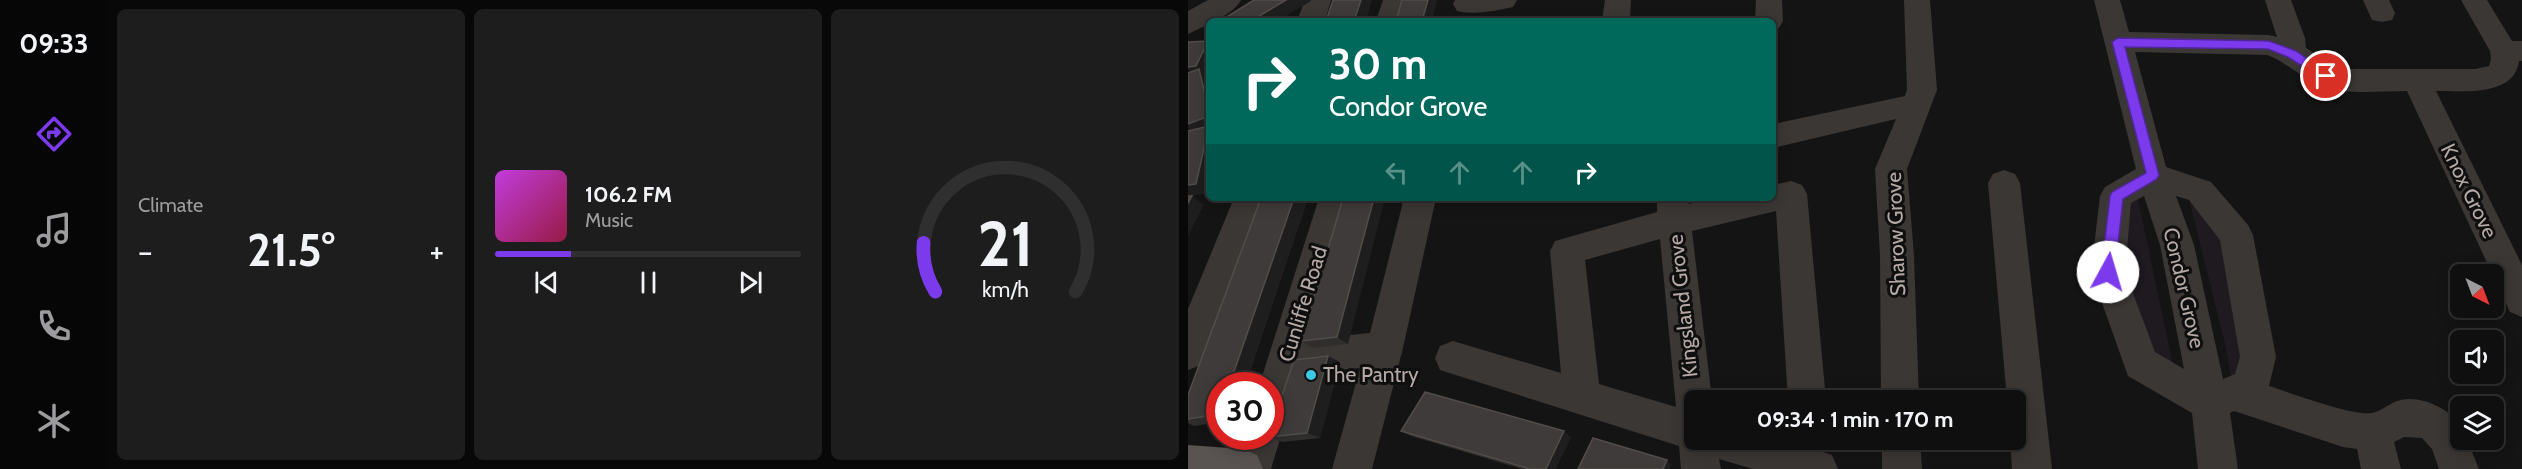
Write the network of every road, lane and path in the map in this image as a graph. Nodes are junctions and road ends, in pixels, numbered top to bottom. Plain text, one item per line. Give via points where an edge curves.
1 (1228, 0) edge
2 (1318, 0) edge
3 (1396, 0) edge
4 (1504, 0) edge
5 (1618, 0) edge
6 (1769, 0) edge
7 (1917, 0) edge
8 (2107, 0) edge
9 (2278, 0) edge
10 (2474, 0) edge
11 (1465, 8) edge
12 (1312, 18) edge
13 (1391, 18) edge
14 (1616, 18) edge
15 (1769, 18) edge
16 (1188, 24) edge
17 (2118, 42) junction
18 (2513, 51) edge
19 (2292, 54) junction
20 (2416, 80) junction
21 (1915, 107) junction
22 (1776, 135) edge
23 (2153, 175) junction
24 (2004, 183) dead end
25 (1776, 196) edge
26 (1249, 201) edge
27 (1334, 201) edge
28 (1419, 201) edge
29 (1736, 201) edge
30 (1673, 209) edge
31 (2522, 301) edge
32 (1385, 348) junction
33 (1188, 353) edge
34 (1453, 358) dead end
35 (1286, 359) junction
36 (1282, 372) edge
37 (1693, 390) edge
38 (1806, 390) edge
39 (1900, 390) edge
40 (1582, 397) junction
41 (2222, 398) junction
42 (1684, 429) edge
43 (2373, 432) junction
44 (1257, 450) edge
45 (1699, 450) edge
46 (1770, 450) edge
47 (1901, 450) edge
48 (1814, 459) edge
49 (1188, 465) edge
50 (1243, 469) edge
51 (1251, 469) edge
52 (1352, 469) edge
53 (1701, 469) edge
54 (1902, 469) edge
55 (2032, 469) edge
56 (2218, 469) edge
57 (2381, 469) edge
58 (2459, 469) edge

1 - 16 street
2 - 12 street
3 - 13 street
4 - 11 street
5 - 14 street
6 - 15 street
7 - 21 street, Sharow Grove via 1922,90
8 - 17 street, Condor Grove
9 - 19 street via 2291,38
10 - 18 street
17 - 19 street via 2269,45
17 - 23 street, Condor Grove
18 - 20 street via 2504,70 2495,77
19 - 20 street via 2326,76 2340,80
20 - 31 street, Knox Grove
21 - 22 street via 1897,107
21 - 39 street, Sharow Grove via 1891,169
23 - 41 street, Condor Grove
23 - 41 street via 2200,191 2236,235 2259,357 2250,386
23 - 41 street via 2116,196 2108,272 2141,364
24 - 55 street
25 - 38 street via 1791,194
26 - 33 street
27 - 35 street, Cunliffe Road
28 - 32 street
29 - 30 street
30 - 37 street, Kingsland Grove
30 - 40 street via 1568,251
32 - 35 street
32 - 52 street
34 - 40 street
35 - 36 street, Cunliffe Road
40 - 42 street
41 - 43 street
41 - 56 street, Condor Grove
43 - 57 street
43 - 58 street via 2402,418 2435,425 2446,436
44 - 51 street
45 - 53 street
46 - 48 street
47 - 54 street
49 - 50 main road

